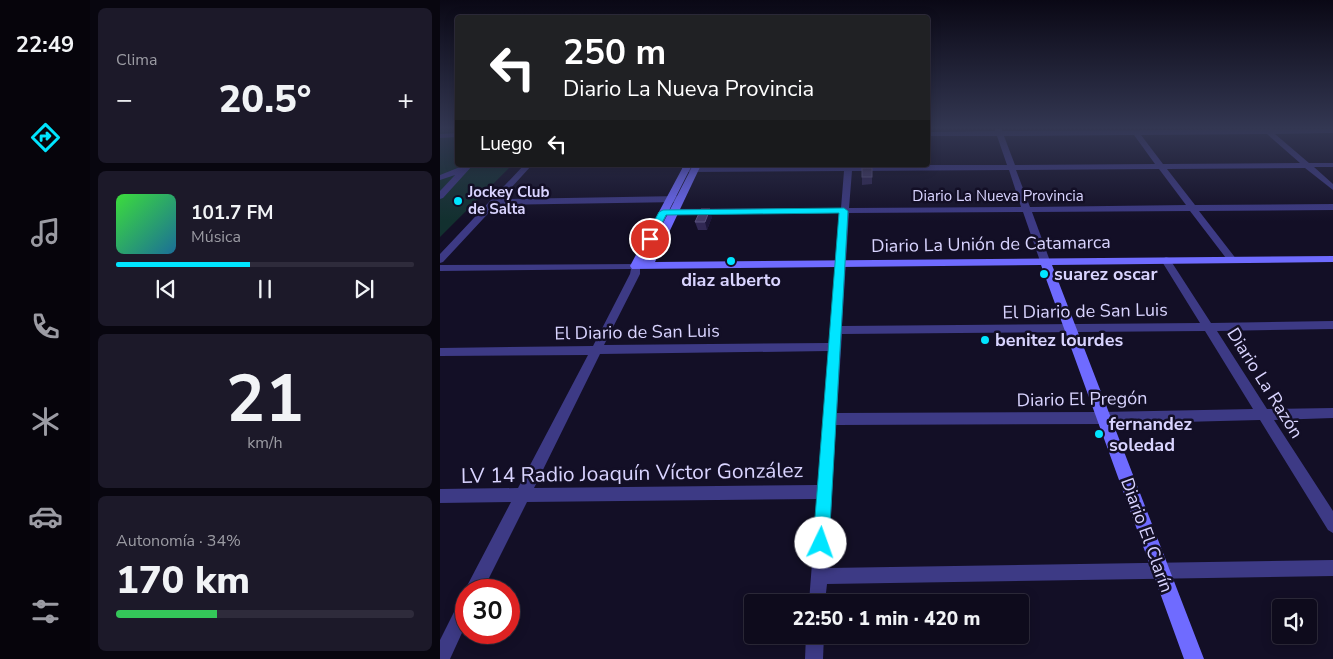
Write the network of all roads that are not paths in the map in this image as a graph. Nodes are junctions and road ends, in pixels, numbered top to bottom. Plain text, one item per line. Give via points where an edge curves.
1 (1009, 160) edge
2 (1156, 160) edge
3 (1301, 160) edge
4 (1307, 165) junction
5 (1333, 165) edge
6 (1161, 166) junction
7 (466, 167) edge
8 (467, 167) edge
9 (526, 167) edge
10 (848, 167) edge
11 (691, 168) edge
12 (1012, 168) junction
13 (440, 178) edge
14 (1333, 188) edge
15 (440, 191) edge
16 (440, 196) edge
17 (675, 200) junction
18 (494, 202) junction
19 (1333, 207) edge
20 (1027, 209) junction
21 (1194, 209) junction
22 (844, 211) junction
23 (663, 212) junction
24 (675, 212) junction
25 (1333, 259) edge
26 (440, 260) edge
27 (1166, 260) junction
28 (1232, 260) junction
29 (1045, 261) junction
30 (840, 263) junction
31 (440, 268) edge
32 (639, 269) junction
33 (1333, 325) edge
34 (1208, 326) junction
35 (837, 330) junction
36 (1070, 330) junction
37 (835, 347) junction
38 (595, 350) junction
39 (440, 352) edge
40 (1333, 413) edge
41 (1264, 414) junction
42 (1103, 418) junction
43 (830, 420) junction
44 (824, 492) junction
45 (440, 496) edge
46 (521, 496) junction
47 (1333, 524) edge
48 (1333, 568) edge
49 (1160, 571) junction
50 (819, 576) junction
51 (480, 579) edge
52 (818, 594) edge
53 (455, 628) edge
54 (815, 644) edge
55 (440, 659) edge
56 (814, 659) edge
57 (1194, 659) edge

1 - 12 street, Diario El Clarín
2 - 6 street
3 - 4 street
4 - 5 street
4 - 6 street
4 - 14 street
6 - 12 street
6 - 21 street
7 - 13 street
8 - 16 street
9 - 18 street
10 - 11 street
10 - 12 street
10 - 22 street
11 - 17 street
12 - 20 street, Diario El Clarín
15 - 16 street
17 - 18 street
17 - 23 street
17 - 24 street
18 - 26 street
19 - 21 street, Diario La Nueva Provincia
20 - 21 street, Diario La Nueva Provincia
20 - 22 street, Diario La Nueva Provincia
20 - 29 street, Diario El Clarín
21 - 28 street
22 - 24 street, Diario La Nueva Provincia
22 - 30 street
23 - 24 street, Diario La Nueva Provincia
23 - 32 street
24 - 32 street
25 - 28 street, Diario La Unión de Catamarca
27 - 28 street, Diario La Unión de Catamarca
27 - 29 street, Diario La Unión de Catamarca
27 - 34 street, Diario La Razón
29 - 30 street, Diario La Unión de Catamarca
29 - 36 street, Diario El Clarín
30 - 32 street, Diario La Unión de Catamarca
30 - 35 street
31 - 32 street, Diario La Unión de Catamarca
32 - 38 street
33 - 34 street, El Diario de San Luis
34 - 36 street, El Diario de San Luis
34 - 41 street, Diario La Razón
35 - 36 street, El Diario de San Luis
35 - 37 street
36 - 42 street, Diario El Clarín
37 - 38 street, El Diario de San Luis
37 - 43 street
38 - 39 street, El Diario de San Luis
38 - 46 street
40 - 41 street, Diario El Pregón
41 - 42 street, Diario El Pregón
41 - 47 street, Diario La Razón
42 - 43 street, Diario El Pregón
42 - 49 street, Diario El Clarín
43 - 44 street
44 - 46 street, LV 14 Radio Joaquín Víctor González
44 - 50 street
45 - 46 street, LV 14 Radio Joaquín Víctor González
46 - 51 street
48 - 49 street
49 - 50 street
49 - 57 street, Diario El Clarín
50 - 52 street
53 - 55 street
54 - 56 street

